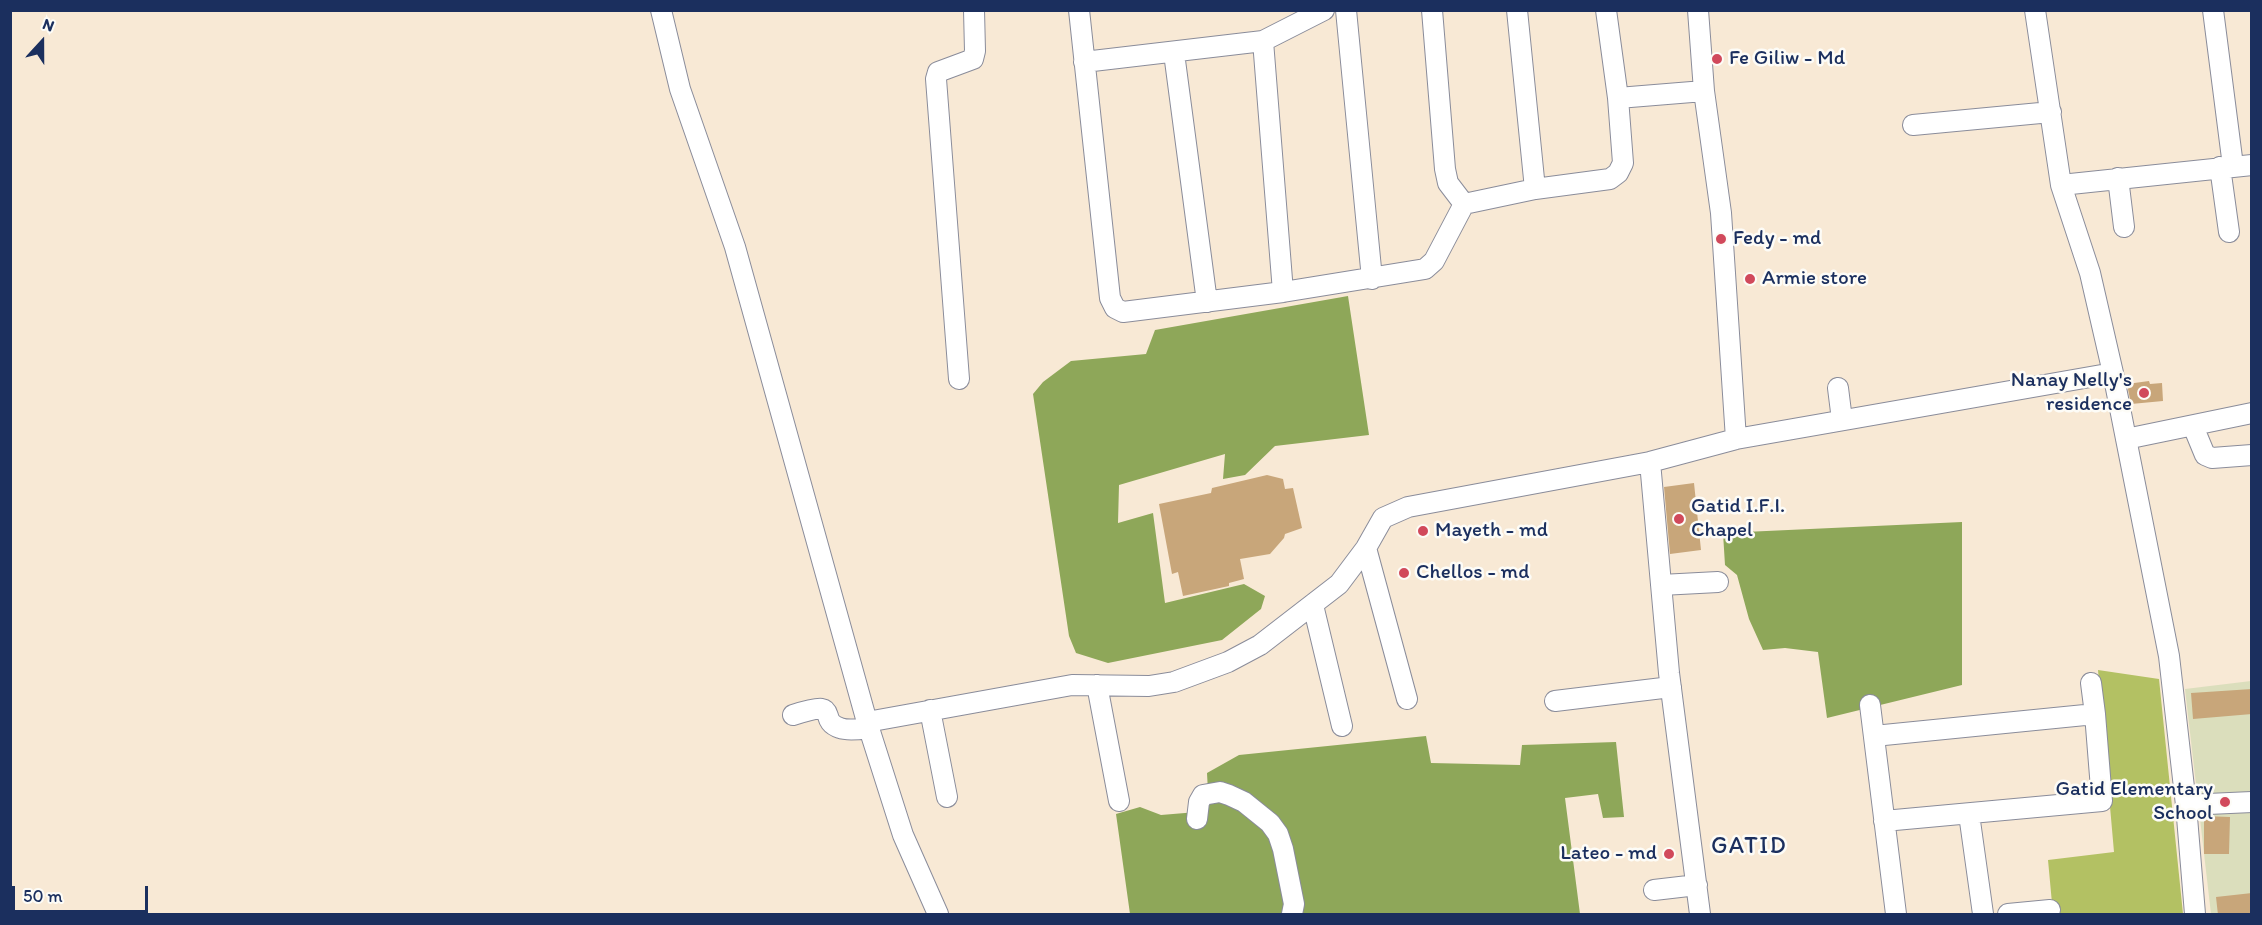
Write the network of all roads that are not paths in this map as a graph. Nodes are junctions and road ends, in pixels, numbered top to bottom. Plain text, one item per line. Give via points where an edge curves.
1 (661, 10) edge
2 (974, 10) edge
3 (1079, 10) edge
4 (1324, 10) edge
5 (1346, 10) edge
6 (1432, 10) edge
7 (1517, 10) edge
8 (1606, 10) edge
9 (1698, 10) edge
10 (2035, 10) edge
11 (2213, 10) edge
12 (1263, 41) junction
13 (1174, 53) junction
14 (1084, 62) junction
15 (1704, 91) junction
16 (1618, 98) junction
17 (2051, 112) junction
18 (1913, 125) dead end
19 (2235, 166) edge
20 (2118, 178) junction
21 (2061, 185) junction
22 (1535, 189) junction
23 (1464, 204) junction
24 (2124, 227) dead end
25 (2229, 232) dead end
26 (1372, 279) junction
27 (1283, 292) junction
28 (1207, 302) junction
29 (2113, 373) junction
30 (959, 379) dead end
31 (1838, 388) dead end
32 (2252, 413) edge
33 (1842, 420) junction
34 (2193, 426) junction
35 (1736, 439) junction
36 (2126, 439) junction
37 (2252, 455) edge
38 (1650, 462) junction
39 (1366, 548) junction
40 (1718, 582) dead end
41 (1661, 585) junction
42 (1313, 605) junction
43 (2091, 683) dead end
44 (1097, 685) junction
45 (1671, 687) junction
46 (1407, 699) dead end
47 (1555, 701) dead end
48 (1870, 705) dead end
49 (930, 710) junction
50 (2095, 714) junction
51 (793, 715) dead end
52 (868, 725) junction
53 (1342, 726) dead end
54 (1874, 736) junction
55 (947, 797) dead end
56 (1119, 801) dead end
57 (2252, 802) edge
58 (2186, 805) junction
59 (1969, 814) junction
60 (1197, 819) dead end
61 (1884, 822) junction
62 (1697, 885) junction
63 (1654, 890) dead end
64 (2050, 910) dead end
65 (938, 915) edge
66 (1292, 915) edge
67 (1701, 915) edge
68 (1896, 915) edge
69 (1983, 915) edge
70 (2008, 915) edge
71 (2195, 915) edge

1 - 52 street via 680,89 735,247
2 - 30 street via 973,59 938,72 936,78
3 - 14 street
4 - 12 street
5 - 26 street
6 - 23 street via 1445,169 1449,183
7 - 22 street
8 - 16 street
9 - 15 street
10 - 17 street
11 - 19 street
12 - 13 street
12 - 27 street
13 - 14 street
13 - 28 street
14 - 28 street via 1110,298 1115,308 1123,312
15 - 16 street
15 - 35 street via 1721,213
16 - 22 street via 1623,163 1618,174 1610,179
17 - 18 street
17 - 21 street
19 - 20 street
19 - 25 street
20 - 21 street
20 - 24 street
21 - 29 street via 2090,273
22 - 23 street
23 - 26 street via 1434,261 1425,269
26 - 27 street
27 - 28 street
29 - 33 street
29 - 36 street
31 - 33 street
32 - 34 street
33 - 35 street
34 - 36 street
34 - 37 street via 2205,455
35 - 38 street
36 - 58 street via 2169,656
38 - 39 street via 1408,507 1383,518
38 - 41 street
39 - 42 street via 1339,584
39 - 46 street
40 - 41 street
41 - 45 street
42 - 44 street via 1260,645 1185,678 1149,686
42 - 53 street
43 - 50 street
44 - 49 street via 1053,687
44 - 56 street
45 - 47 street
45 - 62 street
48 - 54 street
49 - 52 street
49 - 55 street
50 - 54 street
50 - 59 street via 2102,801
51 - 52 street via 819,706 841,729
52 - 65 street via 903,835
54 - 61 street
57 - 58 street
58 - 71 street
59 - 61 street
59 - 69 street
60 - 66 street via 1203,795 1220,792 1244,802 1270,823 1282,849 1294,904
61 - 68 street
62 - 63 street
62 - 67 street
64 - 70 street

